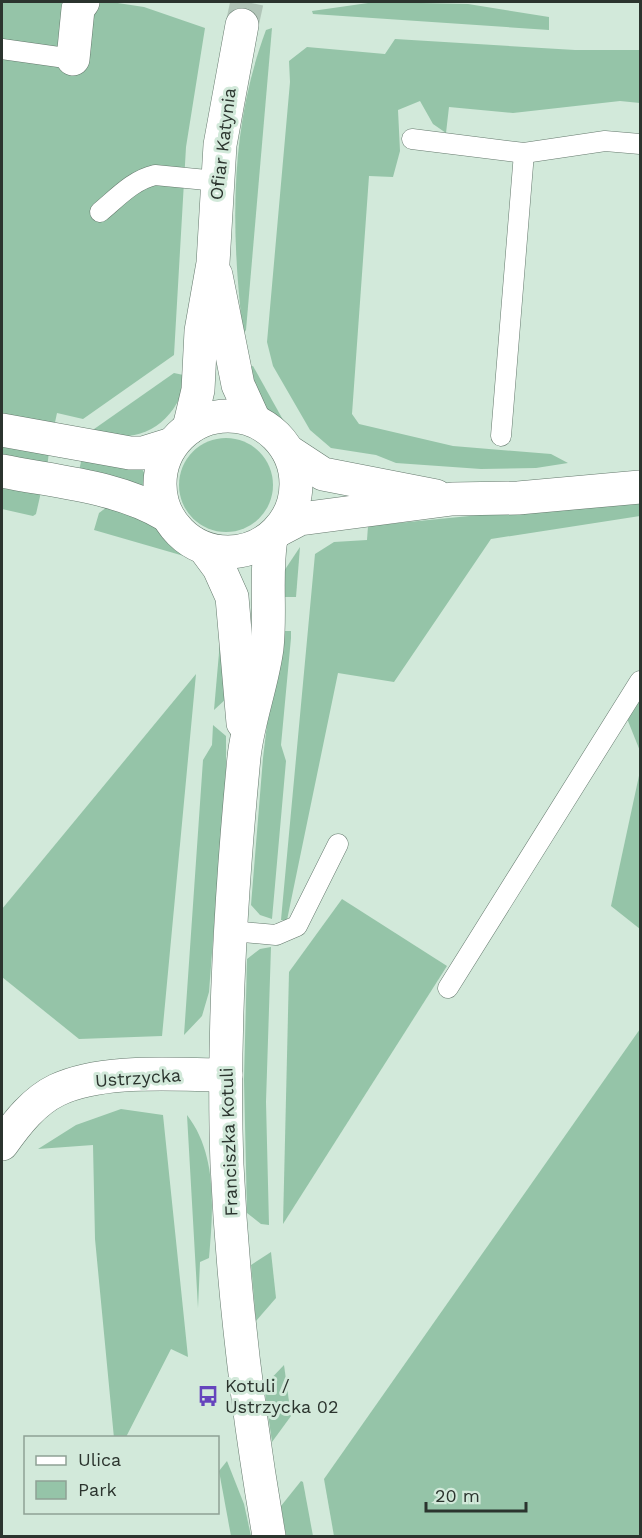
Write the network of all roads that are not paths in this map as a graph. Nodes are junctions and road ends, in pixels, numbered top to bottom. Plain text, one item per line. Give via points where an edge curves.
1 (79, 4) edge
2 (242, 25) tunnel mouth
3 (2, 49) edge
4 (73, 59) joint
5 (412, 139) dead end
6 (640, 144) edge
7 (524, 153) junction
8 (217, 181) junction
9 (100, 212) dead end
10 (213, 263) junction
11 (254, 420) junction
12 (2, 430) edge
13 (181, 436) junction
14 (501, 436) dead end
15 (288, 451) junction
16 (2, 471) edge
17 (640, 487) edge
18 (452, 499) junction
19 (166, 516) junction
20 (275, 534) junction
21 (205, 549) junction
22 (640, 681) edge
23 (246, 745) junction
24 (338, 844) dead end
25 (232, 931) junction
26 (448, 987) dead end
27 (226, 1075) junction
28 (2, 1144) edge
29 (269, 1536) edge

1 - 4 street
2 - 8 street, Ofiar Katynia
3 - 4 lane
5 - 7 lane
6 - 7 lane via 605,141
7 - 14 lane
8 - 9 lane via 146,177
8 - 10 street, Ofiar Katynia
10 - 11 street, Ofiar Katynia via 238,385
10 - 13 street, Ofiar Katynia via 201,331 198,390
11 - 13 street via 219,416
11 - 15 street via 279,438
12 - 13 street via 130,453 143,453
13 - 19 street via 165,456 159,482
15 - 18 street via 323,474
15 - 20 street via 295,471 296,493 290,514
16 - 19 street via 118,494 145,503
17 - 18 street via 518,498
18 - 20 street via 300,519
19 - 21 street via 187,540
20 - 21 street via 242,552
20 - 23 street, Franciszka Kotuli via 268,560 267,645
21 - 23 street, Franciszka Kotuli via 219,568 233,603
22 - 26 lane
23 - 25 street, Franciszka Kotuli
24 - 25 lane via 297,926 276,935
25 - 27 street, Franciszka Kotuli
27 - 28 street, Ustrzycka via 134,1075 58,1089 39,1101
27 - 29 street, Franciszka Kotuli via 227,1163 238,1315

